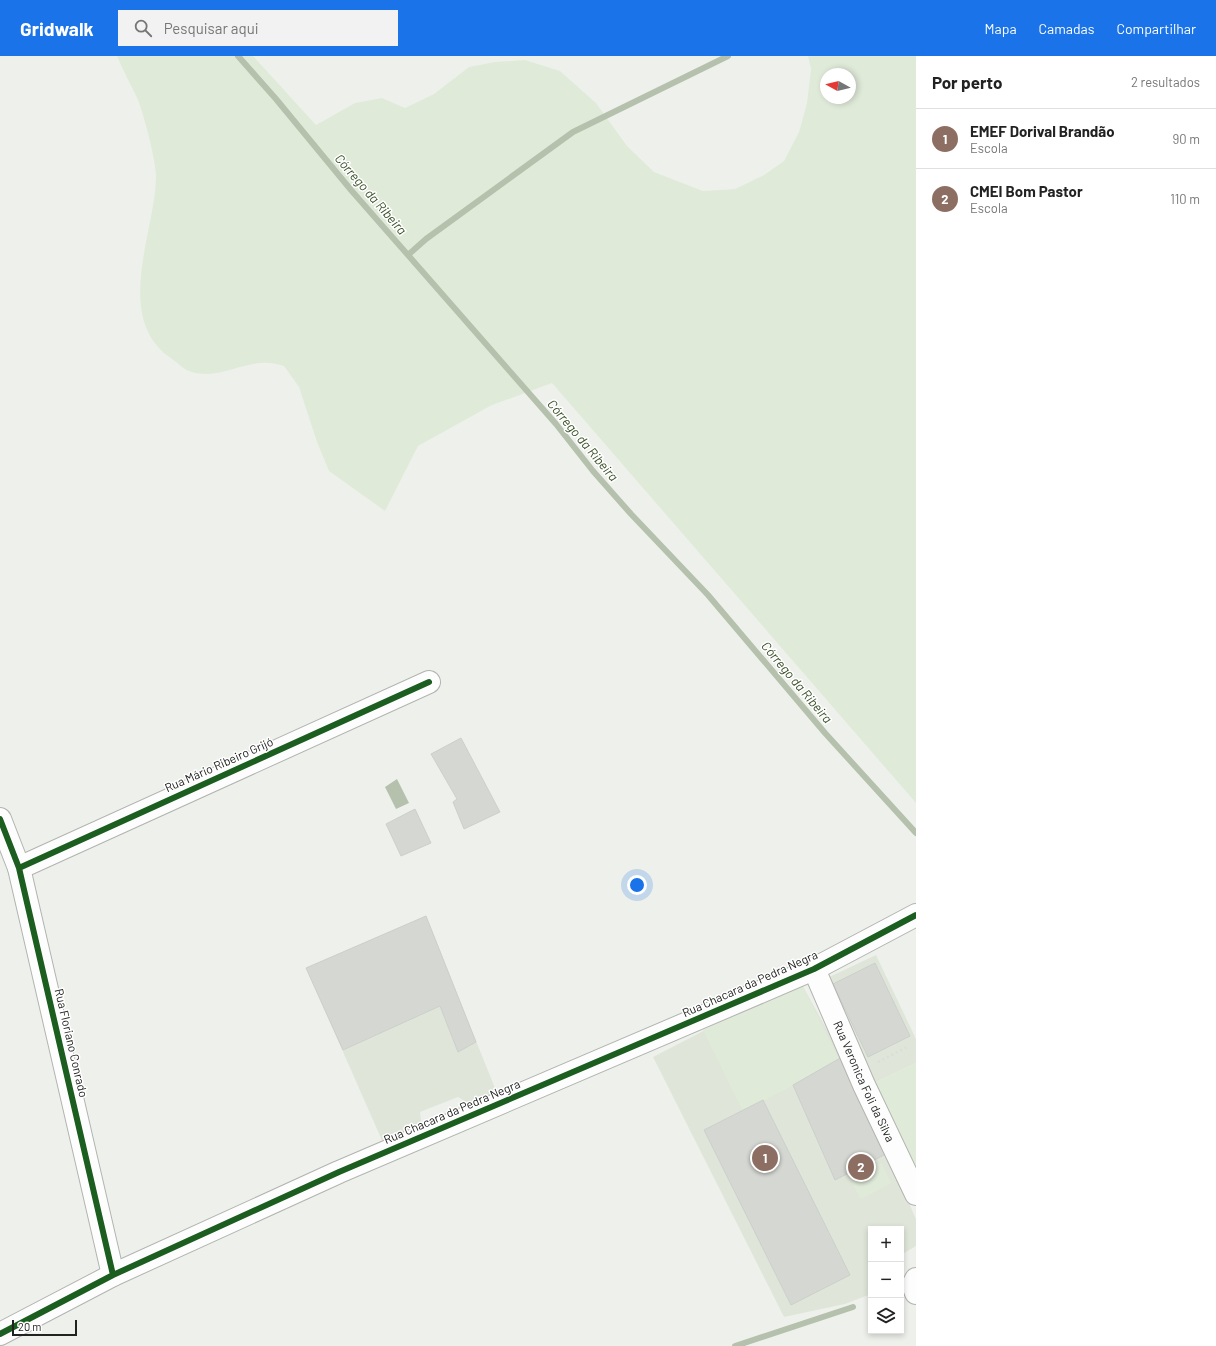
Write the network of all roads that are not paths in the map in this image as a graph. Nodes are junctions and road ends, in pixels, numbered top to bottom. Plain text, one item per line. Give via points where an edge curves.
1 (429, 682) dead end
2 (0, 818) edge
3 (19, 868) junction
4 (916, 915) edge
5 (814, 969) junction
6 (916, 1194) edge
7 (113, 1275) junction
8 (916, 1279) edge
9 (916, 1294) edge
10 (0, 1334) edge

1 - 3 street, Rua Mário Ribeiro Grijó
2 - 3 street, Rua Floriano Conrado
3 - 7 street, Rua Floriano Conrado
4 - 5 street, Rua Chacara da Pedra Negra
5 - 6 street, Rua Veronica Foli da Silva via 864,1085
5 - 7 street, Rua Chacara da Pedra Negra via 339,1172
7 - 10 street, Rua Chacara da Pedra Negra
8 - 9 street via 913,1284

